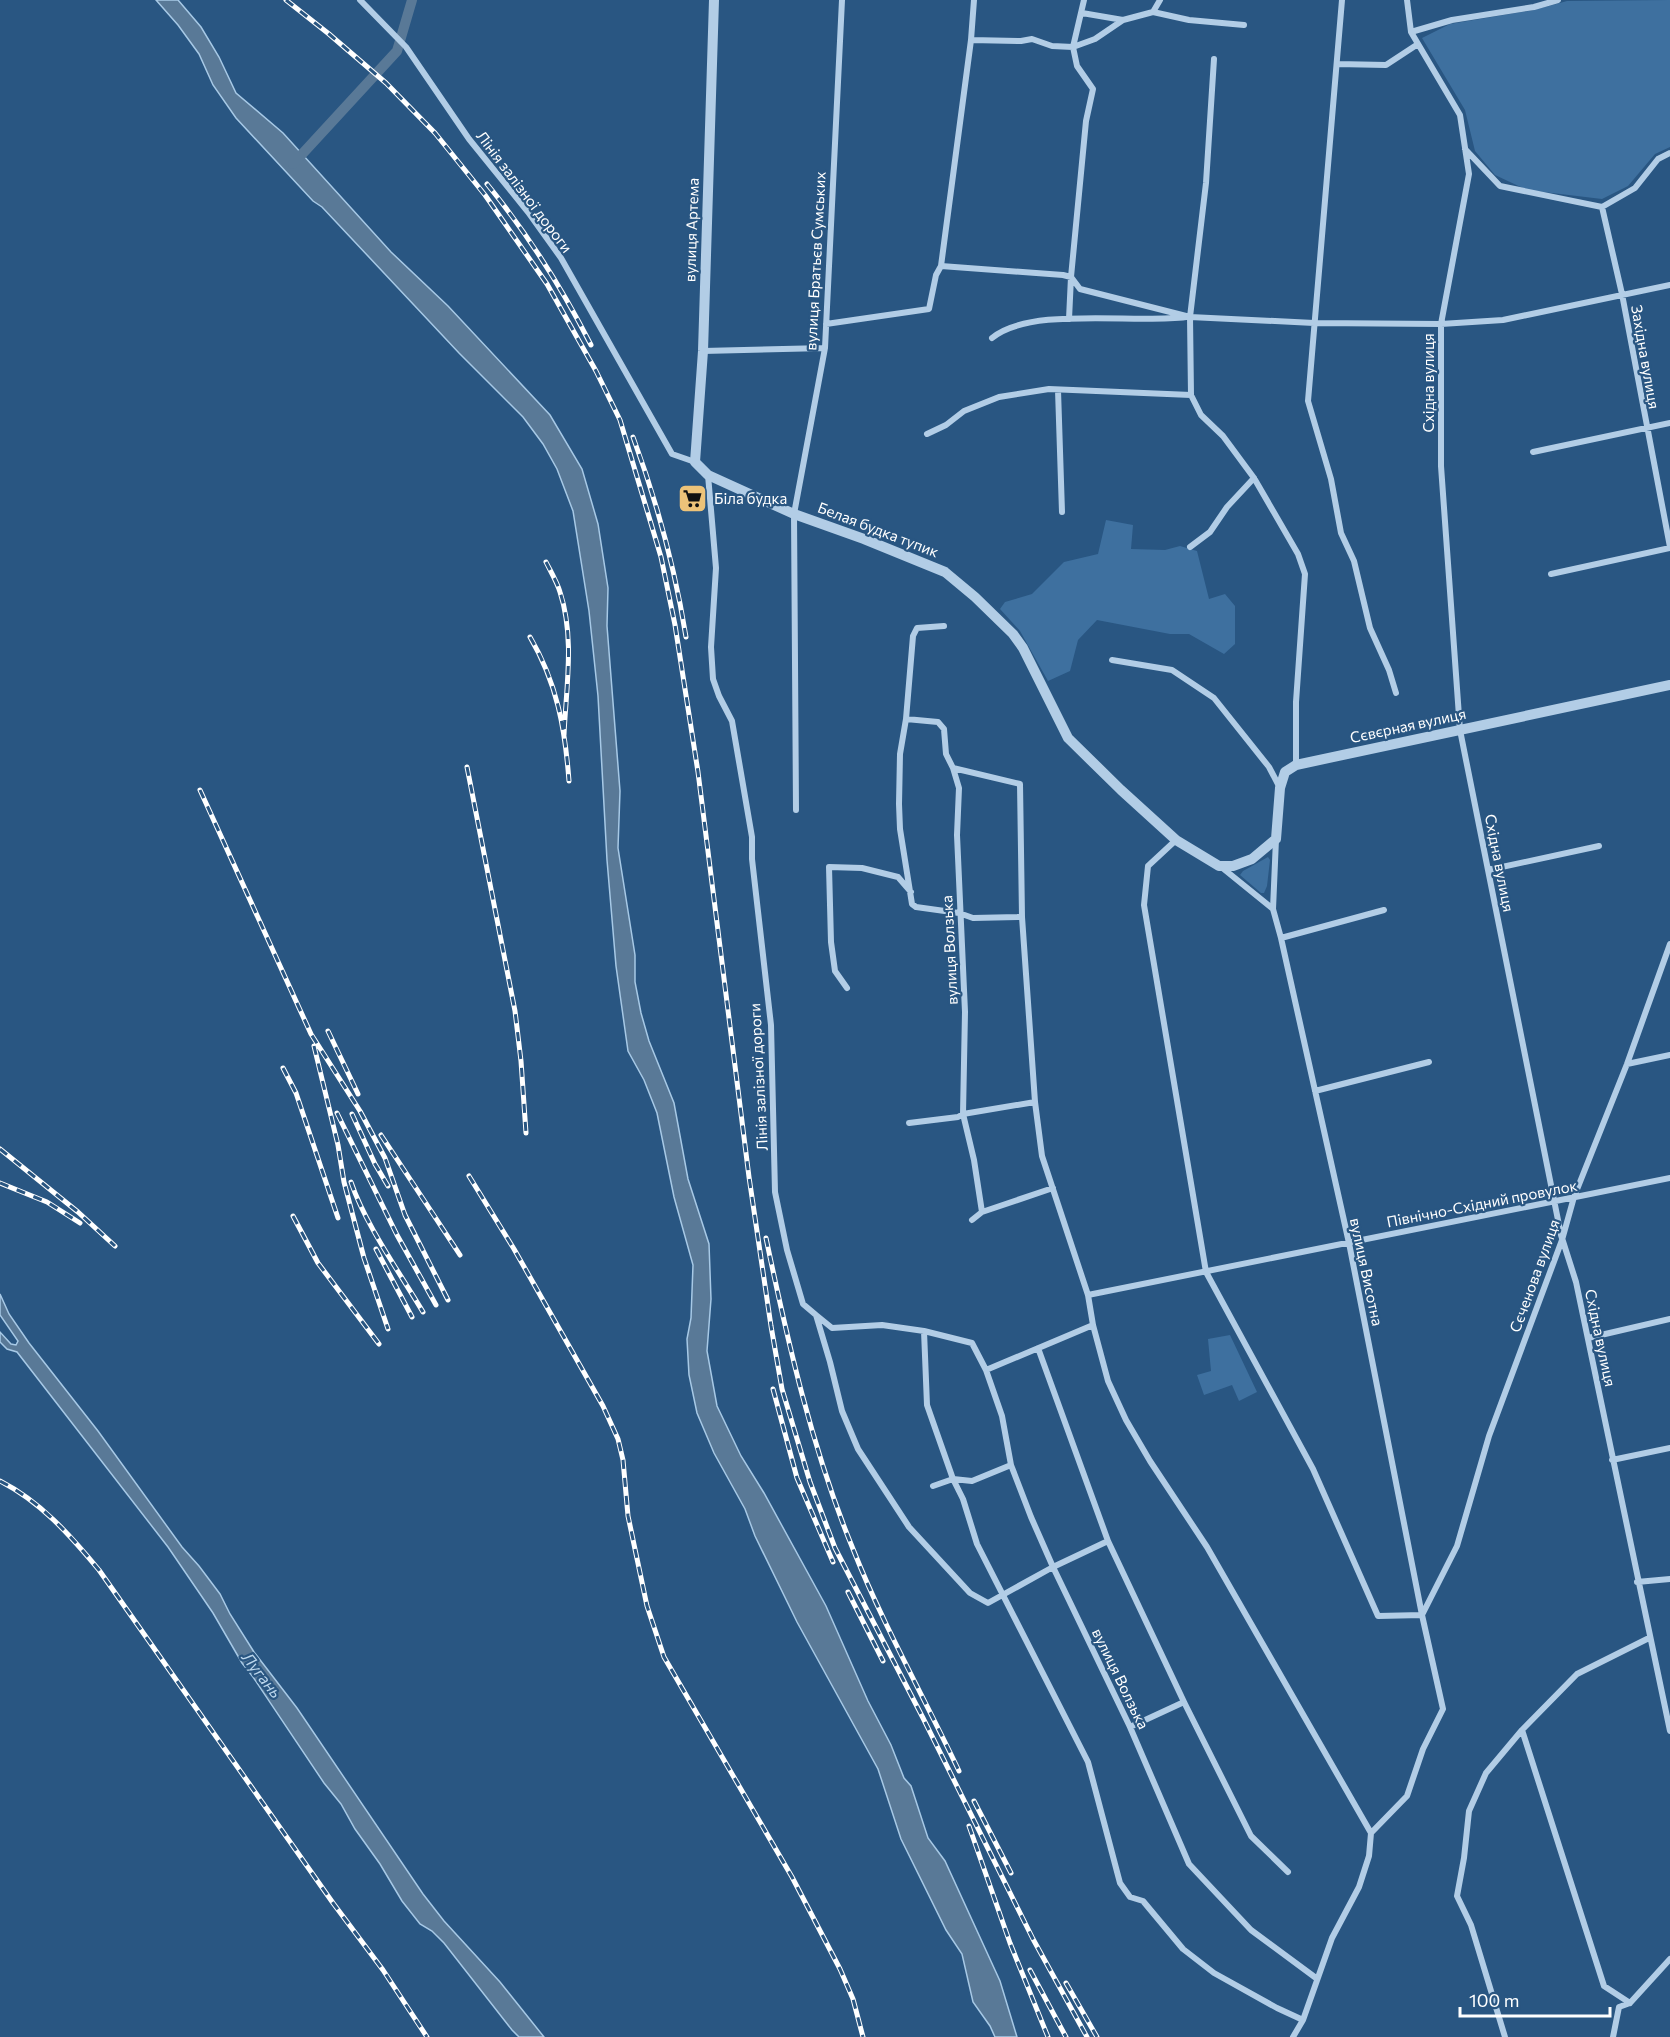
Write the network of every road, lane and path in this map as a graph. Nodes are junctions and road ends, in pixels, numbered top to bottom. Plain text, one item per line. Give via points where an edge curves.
1 (360, 0) edge
2 (714, 0) edge
3 (842, 0) edge
4 (974, 0) edge
5 (1084, 0) edge
6 (1160, 0) edge
7 (1342, 0) edge
8 (1407, 0) edge
9 (1558, 0) edge
10 (1153, 12) junction
11 (1082, 13) junction
12 (1123, 20) junction
13 (1244, 25) dead end
14 (1411, 32) junction
15 (971, 40) junction
16 (1419, 44) junction
17 (1073, 47) junction
18 (1214, 59) dead end
19 (1337, 64) junction
20 (1465, 149) junction
21 (1670, 153) edge
22 (1602, 207) junction
23 (941, 266) junction
24 (1071, 277) junction
25 (1670, 285) edge
26 (1622, 294) junction
27 (1190, 317) junction
28 (1070, 319) junction
29 (1314, 323) junction
30 (826, 324) junction
31 (1441, 324) junction
32 (992, 338) dead end
33 (825, 348) junction
34 (703, 351) junction
35 (1058, 390) junction
36 (1191, 395) junction
37 (1670, 423) edge
38 (1646, 428) junction
39 (927, 434) dead end
40 (1533, 452) dead end
41 (695, 462) junction
42 (708, 475) junction
43 (1254, 478) junction
44 (1062, 512) dead end
45 (794, 514) junction
46 (1190, 547) dead end
47 (1670, 547) edge
48 (1551, 574) dead end
49 (944, 626) dead end
50 (1112, 660) dead end
51 (1670, 685) edge
52 (1396, 693) dead end
53 (906, 719) junction
54 (1460, 730) junction
55 (1296, 765) junction
56 (953, 768) junction
57 (1280, 788) junction
58 (796, 810) dead end
59 (1276, 838) junction
60 (1176, 840) junction
61 (1599, 846) dead end
62 (1219, 866) junction
63 (1488, 870) junction
64 (911, 892) junction
65 (1273, 909) junction
66 (1384, 910) dead end
67 (959, 914) junction
68 (1022, 917) junction
69 (1281, 938) junction
70 (1670, 944) edge
71 (848, 988) dead end
72 (1670, 1055) edge
73 (1429, 1062) dead end
74 (1627, 1064) junction
75 (1315, 1091) junction
76 (1035, 1101) junction
77 (963, 1114) junction
78 (909, 1123) dead end
79 (1670, 1178) edge
80 (1053, 1188) junction
81 (1574, 1197) junction
82 (1554, 1202) junction
83 (982, 1212) junction
84 (972, 1220) dead end
85 (1562, 1240) junction
86 (1349, 1243) junction
87 (1206, 1272) junction
88 (1088, 1295) junction
89 (816, 1315) junction
90 (1670, 1319) edge
91 (1093, 1325) junction
92 (924, 1331) junction
93 (1588, 1338) junction
94 (1038, 1348) junction
95 (986, 1370) junction
96 (1670, 1448) edge
97 (1612, 1460) junction
98 (1011, 1465) junction
99 (953, 1479) junction
100 (933, 1486) dead end
101 (1108, 1541) junction
102 (1053, 1567) junction
103 (1670, 1579) edge
104 (1637, 1582) junction
105 (1003, 1596) junction
106 (1422, 1615) junction
107 (1649, 1638) junction
108 (1184, 1702) junction
109 (1130, 1727) junction
110 (1522, 1730) junction
111 (1670, 1731) edge
112 (1371, 1833) junction
113 (1288, 1872) dead end
114 (1670, 1959) edge
115 (1316, 1978) junction
116 (1630, 2003) junction
117 (1303, 2020) junction
118 (1293, 2037) edge
119 (1505, 2037) edge
120 (1613, 2037) edge

1 - 41 street, Лінія залізної дороги via 406,47 469,139 561,258 672,454
2 - 34 street, вулиця Артема
3 - 30 street, вулиця Братьєв Сумських
4 - 15 street
5 - 11 street
6 - 10 street
7 - 19 street
8 - 14 street, Східна вулиця
9 - 14 street via 1452,20
10 - 12 street
10 - 13 street
11 - 12 street
11 - 17 street
12 - 17 street via 1095,39
14 - 16 street, Східна вулиця
15 - 17 street via 1032,39 1052,46
15 - 23 street
16 - 19 street via 1386,65
16 - 20 street, Східна вулиця via 1460,115
17 - 24 street via 1077,66 1093,89 1086,121
18 - 27 street via 1206,183
19 - 29 street
20 - 22 street via 1500,186
20 - 31 street, Східна вулиця via 1469,174
21 - 22 street via 1658,159 1635,188
22 - 26 street, Західна вулиця
23 - 24 street
23 - 30 street via 929,309
24 - 27 street via 1080,290
24 - 28 street
25 - 26 street
26 - 31 street via 1503,320
26 - 38 street, Західна вулиця
27 - 28 street
27 - 29 street
27 - 36 street
28 - 32 street via 1029,322
29 - 31 street
29 - 52 street via 1308,401 1331,479 1341,533 1354,561 1370,628
30 - 33 street, вулиця Братьєв Сумських
31 - 54 street, Східна вулиця via 1441,466
33 - 34 street
33 - 45 street, вулиця Братьєв Сумських
34 - 41 street, вулиця Артема
35 - 36 street
35 - 39 street via 1049,388 999,398 964,411
35 - 44 street
36 - 43 street via 1201,415 1223,436
37 - 38 street
38 - 40 street
38 - 47 street, Західна вулиця
41 - 42 street, Белая будка тупик
42 - 45 street, Белая будка тупик
42 - 89 street, Лінія залізної дороги via 716,568 713,679 732,722 752,837 771,1025 775,1192 803,1304
43 - 46 street via 1210,532
43 - 55 street via 1298,554 1305,574
45 - 58 street, вулиця Братьєв Сумських
45 - 60 street, Белая будка тупик via 945,572 960,584 1004,624 1023,648 1068,738
47 - 48 street
49 - 53 street via 917,628 913,636
50 - 57 street via 1172,670 1214,698 1269,767
51 - 54 street, Сєвєрная вулиця
53 - 56 street, вулиця Волзька via 938,722 944,729 946,754
53 - 64 street via 900,754 899,804
54 - 55 street, Сєвєрная вулиця
54 - 63 street, Східна вулиця
55 - 57 street via 1285,772
56 - 67 street, вулиця Волзька via 959,788
56 - 68 street via 1020,784
57 - 59 street
59 - 62 street via 1252,859
59 - 65 street, вулиця Висотна
60 - 62 street, Белая будка тупик
60 - 87 street via 1148,866 1144,905
61 - 63 street
62 - 65 street
63 - 82 street, Східна вулиця
64 - 67 street via 916,907
64 - 71 street via 898,877 862,868 829,867 835,970
65 - 69 street, вулиця Висотна
66 - 69 street
67 - 68 street via 973,918
67 - 77 street, вулиця Волзька via 965,1012
68 - 76 street
69 - 75 street, вулиця Висотна
70 - 74 street, Сєченова вулиця
72 - 74 street
73 - 75 street
74 - 81 street, Сєченова вулиця
75 - 86 street, вулиця Висотна
76 - 77 street
76 - 80 street via 1042,1156
77 - 78 street
77 - 83 street, вулиця Волзька
79 - 81 street, Північно-Східний провулок
80 - 83 street
80 - 88 street
81 - 82 street, Північно-Східний провулок
81 - 85 street, Сєченова вулиця
82 - 85 street, Східна вулиця
82 - 86 street, Північно-Східний провулок
83 - 84 street
85 - 93 street, Східна вулиця
85 - 106 street, Сєченова вулиця via 1489,1436 1457,1546
86 - 87 street, Північно-Східний провулок
86 - 106 street, вулиця Висотна
87 - 88 street, Північно-Східний провулок
87 - 106 street via 1313,1469 1378,1616
88 - 91 street
89 - 92 street via 832,1328 882,1325
89 - 105 street, Лінія залізної дороги via 842,1411 858,1449 909,1527 970,1593 988,1603
90 - 93 street
91 - 94 street
91 - 112 street via 1108,1381 1126,1420 1207,1547
92 - 95 street, вулиця Волзька via 972,1343
92 - 99 street via 927,1405
93 - 97 street, Східна вулиця
94 - 95 street
94 - 101 street
95 - 98 street, вулиця Волзька via 1002,1416
96 - 97 street
97 - 104 street, Східна вулиця
98 - 99 street via 972,1481
98 - 102 street, вулиця Волзька
99 - 100 street
99 - 105 street via 977,1544
101 - 102 street
101 - 108 street
102 - 105 street
102 - 109 street, вулиця Волзька
103 - 104 street
104 - 107 street, Східна вулиця
105 - 117 street via 1088,1762 1120,1882 1130,1897 1143,1901 1183,1949 1214,1973
106 - 112 street, вулиця Висотна via 1443,1709 1423,1749 1407,1796
107 - 110 street via 1577,1674
107 - 111 street, Східна вулиця
108 - 109 street
108 - 113 street via 1251,1836
109 - 115 street, вулиця Волзька via 1189,1864 1251,1930
110 - 116 street via 1604,1986
110 - 119 street via 1486,1773 1469,1811 1457,1896 1471,1925
112 - 115 street via 1369,1856 1359,1887
114 - 116 street
115 - 117 street
116 - 120 street via 1619,2007
117 - 118 street

